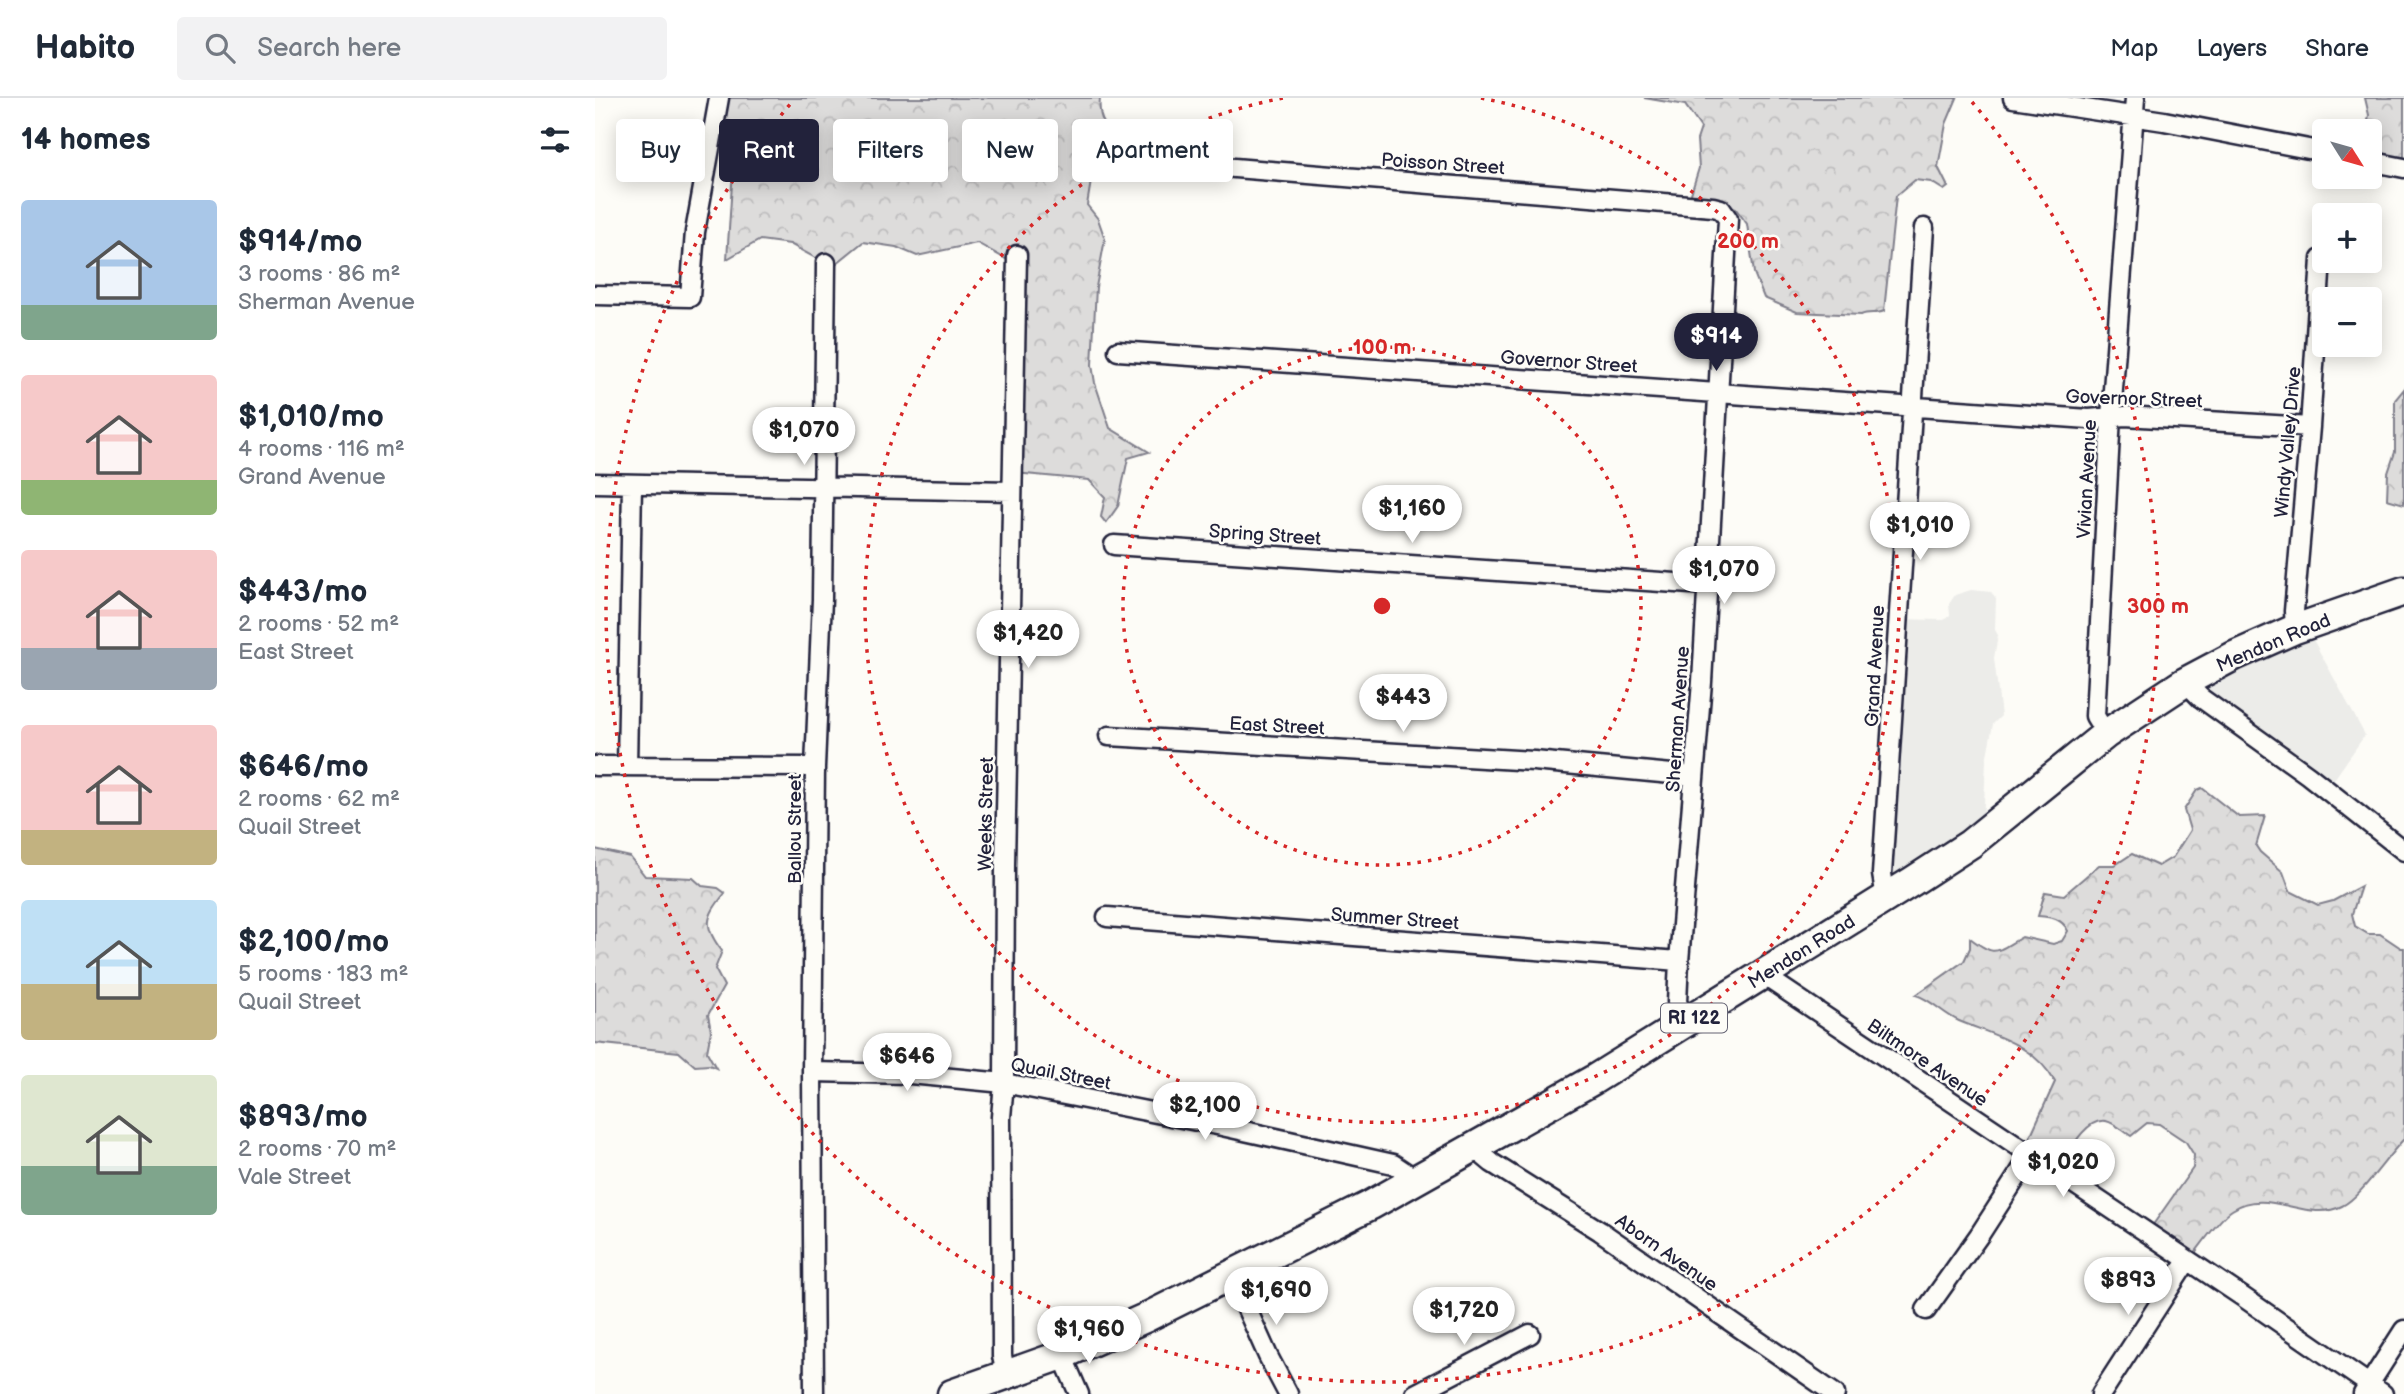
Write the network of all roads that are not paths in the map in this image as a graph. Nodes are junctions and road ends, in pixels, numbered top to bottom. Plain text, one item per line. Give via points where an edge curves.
1 (719, 98) edge
2 (2013, 98) edge
3 (2134, 107) edge
4 (2312, 149) edge
5 (2382, 164) edge
6 (1233, 167) edge
7 (2404, 168) edge
8 (1721, 209) joint
9 (1924, 228) dead end
10 (1017, 255) dead end
11 (826, 263) dead end
12 (2320, 273) edge
13 (595, 295) edge
14 (1118, 351) dead end
15 (1720, 392) junction
16 (1913, 405) junction
17 (2111, 416) junction
18 (2310, 427) junction
19 (595, 484) edge
20 (632, 484) junction
21 (824, 486) junction
22 (1012, 491) junction
23 (1114, 545) dead end
24 (1706, 585) junction
25 (2404, 591) edge
26 (2295, 629) junction
27 (2185, 682) junction
28 (2106, 734) junction
29 (1109, 736) dead end
30 (595, 766) edge
31 (627, 766) junction
32 (815, 767) junction
33 (1693, 776) junction
34 (2404, 851) edge
35 (1886, 898) junction
36 (1107, 917) dead end
37 (1679, 961) junction
38 (1763, 975) junction
39 (1686, 1023) junction
40 (812, 1072) junction
41 (1004, 1083) junction
42 (1474, 1148) junction
43 (2031, 1156) junction
44 (1417, 1180) junction
45 (2187, 1261) junction
46 (1232, 1276) junction
47 (1926, 1310) dead end
48 (2404, 1330) edge
49 (1530, 1334) dead end
50 (1062, 1354) junction
51 (1006, 1374) junction
52 (2372, 1391) edge
53 (814, 1394) edge
54 (953, 1394) edge
55 (1079, 1394) edge
56 (1288, 1394) edge
57 (1415, 1394) edge
58 (1835, 1394) edge
59 (2101, 1394) edge

1 - 13 street via 695,232 690,297
2 - 3 street
3 - 4 street
3 - 17 street, Vivian Avenue
5 - 7 street
6 - 8 street, Poisson Street
8 - 15 street, Sherman Avenue via 1728,219 1728,234
9 - 16 street, Grand Avenue
10 - 22 street, Weeks Street
11 - 21 street, Ballou Street
12 - 18 street, Windy Valley Drive
14 - 15 street, Governor Street
15 - 16 street, Governor Street
15 - 24 street, Sherman Avenue
16 - 17 street, Governor Street via 2089,419
16 - 35 street, Grand Avenue via 1882,874
17 - 18 street, Governor Street
17 - 28 street, Vivian Avenue via 2095,716
18 - 26 street, Windy Valley Drive
19 - 20 street
20 - 21 street
20 - 31 street
21 - 22 street
21 - 32 street, Ballou Street
22 - 41 street, Weeks Street
23 - 24 street, Spring Street
24 - 33 street, Sherman Avenue
25 - 26 main road, Mendon Road / RI 122
26 - 27 main road, Mendon Road / RI 122
27 - 28 main road, Mendon Road / RI 122
27 - 34 street
28 - 35 main road, Mendon Road / RI 122 via 1970,844
29 - 33 street, East Street via 1534,761
30 - 31 street
31 - 32 street
32 - 40 street, Ballou Street
33 - 37 street, Sherman Avenue
35 - 38 main road, Mendon Road / RI 122
36 - 37 street, Summer Street
37 - 39 street, Sherman Avenue via 1678,1002
38 - 39 main road, Mendon Road / RI 122
38 - 43 street, Biltmore Avenue
39 - 42 main road, Mendon Road / RI 122
40 - 41 street, Quail Street via 910,1074
40 - 53 street, Ballou Street
41 - 44 street, Quail Street via 1393,1164
41 - 51 street, Weeks Street via 1001,1255
42 - 44 main road, Mendon Road / RI 122
42 - 58 street, Aborn Avenue
43 - 45 street, Biltmore Avenue
43 - 47 street
44 - 46 main road, Mendon Road / RI 122
45 - 52 street, Biltmore Avenue
45 - 59 street
46 - 50 main road, Mendon Road / RI 122
46 - 56 street
48 - 52 street
49 - 57 street
50 - 51 main road, Mendon Road / RI 122
50 - 55 street
51 - 54 main road, Mendon Road / RI 122

